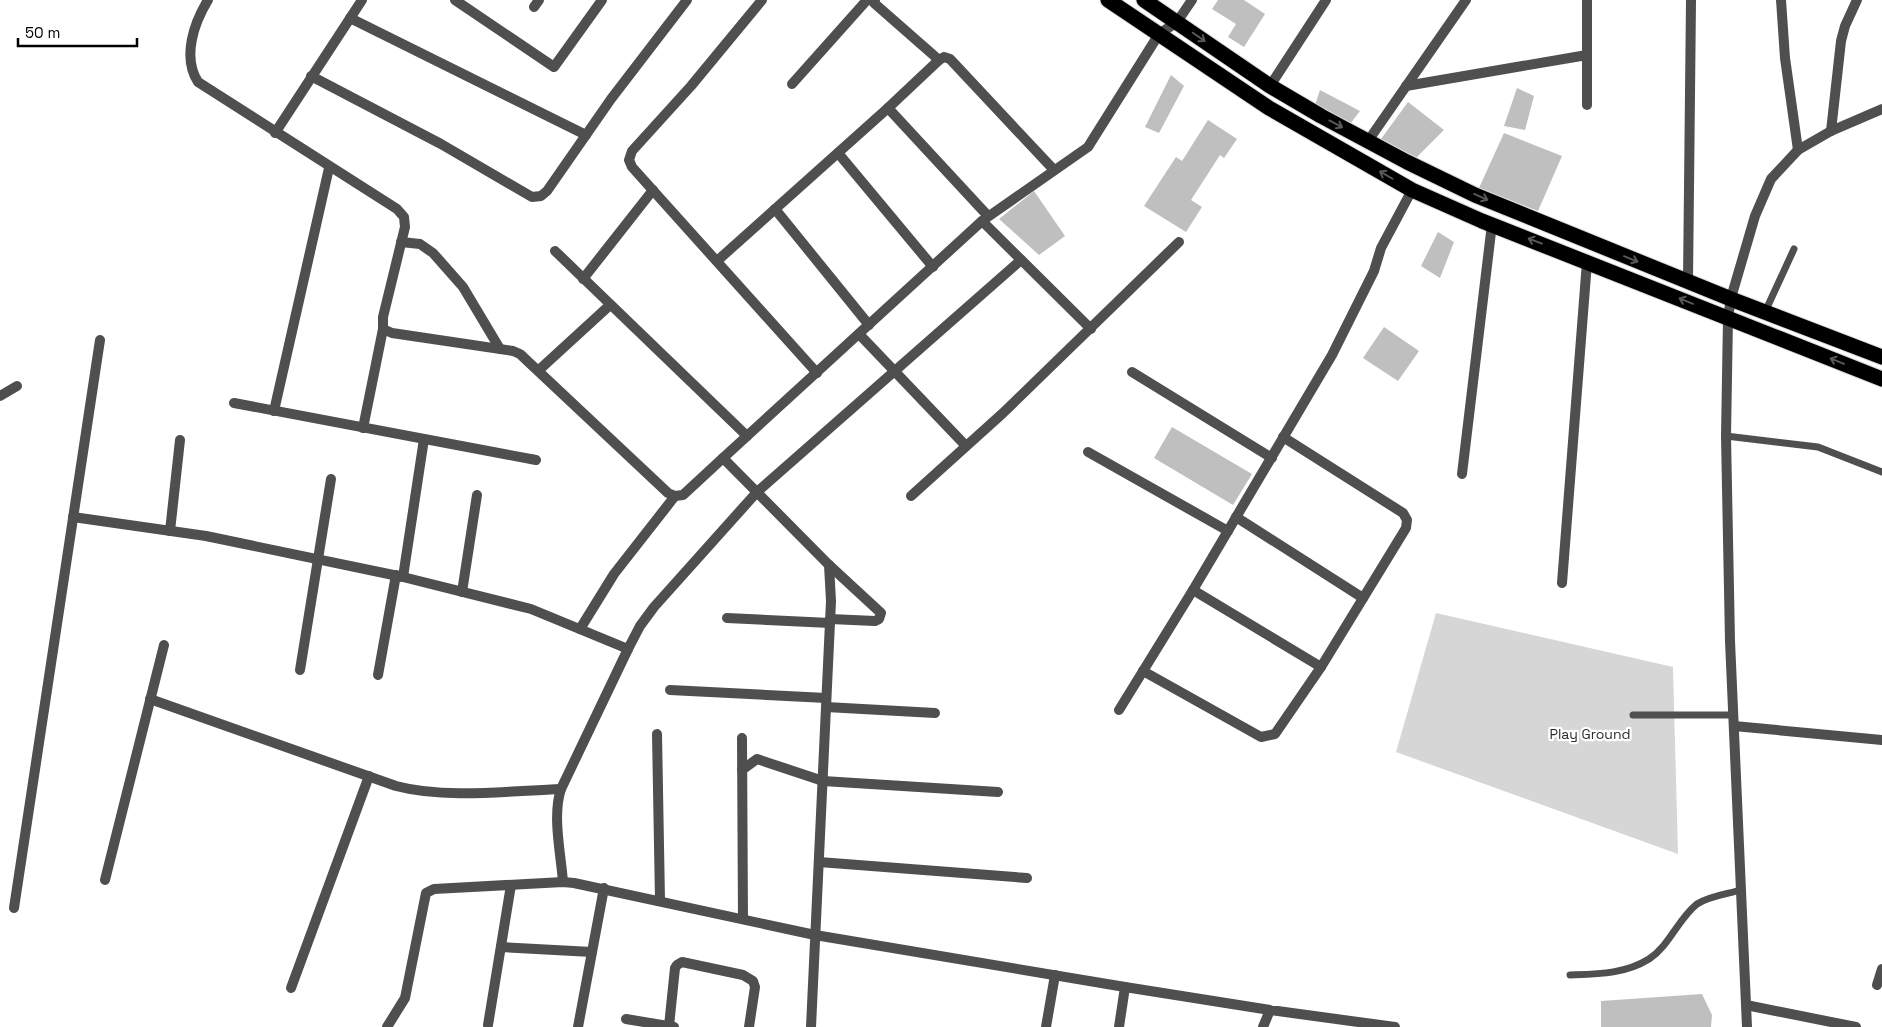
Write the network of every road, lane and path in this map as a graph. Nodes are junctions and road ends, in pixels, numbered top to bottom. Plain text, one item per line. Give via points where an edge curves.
1 (208, 0) edge
2 (362, 0) edge
3 (455, 0) edge
4 (602, 0) edge
5 (687, 0) edge
6 (762, 0) edge
7 (867, 0) edge
8 (875, 0) edge
9 (1108, 0) edge
10 (1144, 0) edge
11 (1192, 0) edge
12 (1326, 0) edge
13 (1466, 0) edge
14 (1587, 0) edge
15 (1691, 0) edge
16 (1780, 0) edge
17 (1858, 0) edge
18 (350, 18) junction
19 (1177, 22) junction
20 (1159, 34) junction
21 (1587, 55) junction
22 (939, 60) junction
23 (312, 76) junction
24 (792, 84) dead end
25 (1270, 86) junction
26 (1406, 86) junction
27 (1587, 105) dead end
28 (888, 108) junction
29 (1882, 109) edge
30 (1831, 131) junction
31 (275, 133) junction
32 (586, 135) junction
33 (1368, 141) junction
34 (1798, 150) junction
35 (838, 153) junction
36 (329, 168) junction
37 (1054, 170) junction
38 (653, 190) junction
39 (1412, 190) junction
40 (775, 209) junction
41 (985, 219) junction
42 (1492, 224) junction
43 (401, 242) junction
44 (1179, 242) dead end
45 (1794, 249) dead end
46 (555, 252) dead end
47 (1021, 260) junction
48 (717, 261) junction
49 (1587, 262) junction
50 (933, 267) junction
51 (584, 279) junction
52 (1688, 281) junction
53 (1731, 298) junction
54 (610, 304) junction
55 (1765, 312) junction
56 (1728, 318) junction
57 (869, 325) junction
58 (383, 329) junction
59 (1091, 329) junction
60 (859, 334) junction
61 (100, 340) dead end
62 (500, 349) junction
63 (1882, 357) edge
64 (538, 370) junction
65 (894, 371) junction
66 (817, 372) junction
67 (1132, 372) dead end
68 (1882, 379) edge
69 (17, 386) dead end
70 (0, 396) edge
71 (234, 403) dead end
72 (274, 411) junction
73 (363, 428) junction
74 (747, 436) junction
75 (1726, 436) junction
76 (1283, 437) junction
77 (424, 439) junction
78 (180, 440) dead end
79 (966, 446) junction
80 (1088, 452) dead end
81 (723, 458) junction
82 (1272, 458) junction
83 (536, 460) dead end
84 (1882, 472) edge
85 (1462, 474) dead end
86 (331, 480) dead end
87 (756, 492) junction
88 (477, 495) dead end
89 (675, 496) junction
90 (911, 496) dead end
91 (73, 517) junction
92 (1236, 517) junction
93 (170, 531) junction
94 (1228, 531) junction
95 (318, 558) junction
96 (829, 565) junction
97 (399, 576) junction
98 (1562, 584) dead end
99 (1193, 590) junction
100 (462, 592) junction
101 (1363, 598) junction
102 (727, 618) dead end
103 (830, 621) junction
104 (580, 629) junction
105 (164, 645) dead end
106 (628, 649) junction
107 (1321, 666) junction
108 (300, 670) dead end
109 (1143, 671) junction
110 (378, 675) dead end
111 (670, 690) dead end
112 (150, 699) junction
113 (826, 703) junction
114 (1118, 710) dead end
115 (935, 713) dead end
116 (1633, 714) dead end
117 (1733, 715) junction
118 (1734, 726) junction
119 (657, 734) dead end
120 (742, 738) dead end
121 (1882, 740) edge
122 (742, 770) junction
123 (369, 776) junction
124 (822, 781) junction
125 (561, 789) junction
126 (998, 792) dead end
127 (819, 862) junction
128 (1027, 878) dead end
129 (105, 880) dead end
130 (563, 882) junction
131 (511, 885) junction
132 (604, 888) junction
133 (1741, 890) junction
134 (660, 900) junction
135 (14, 908) dead end
136 (743, 919) junction
137 (815, 935) junction
138 (501, 946) junction
139 (592, 952) junction
140 (1882, 969) edge
141 (1055, 975) junction
142 (1570, 975) dead end
143 (1877, 985) dead end
144 (1125, 987) junction
145 (291, 988) dead end
146 (1746, 1005) junction
147 (1270, 1010) junction
148 (626, 1019) dead end
149 (1347, 1024) edge
150 (488, 1025) dead end
151 (667, 1026) edge
152 (387, 1027) edge
153 (578, 1027) edge
154 (749, 1027) edge
155 (811, 1027) edge
156 (1046, 1027) edge
157 (1119, 1027) edge
158 (1263, 1027) edge
159 (1395, 1027) edge
160 (1748, 1027) edge
161 (1856, 1027) edge

1 - 31 street via 198,18 192,41 192,74 198,82
2 - 18 street
3 - 4 street via 554,67
5 - 32 street
6 - 38 street via 632,151 629,160 632,167
7 - 24 street
8 - 22 street via 874,4
9 - 20 highway
10 - 19 highway
11 - 19 street
12 - 25 street
13 - 26 street
14 - 21 street
15 - 52 street
16 - 34 street
17 - 30 street via 1841,41
18 - 23 street
18 - 32 street
19 - 20 street
19 -> 25 highway
20 - 37 street via 1088,147
39 -> 20 highway via 1268,108
21 - 26 street
21 - 27 street
22 - 28 street
22 - 37 street via 944,57 950,59
23 - 31 street
23 - 32 street via 441,144 532,197 547,191
25 -> 33 highway
26 - 33 street
28 - 35 street
28 - 41 street
29 - 30 street
30 - 34 street
31 - 36 street
33 -> 52 highway via 1474,195
34 - 53 street via 1771,179 1763,196
35 - 40 street
35 - 50 street
36 - 43 street via 398,210 404,217 405,227
36 - 72 street
37 - 41 street
38 - 48 street
38 - 51 street
39 - 42 highway
39 - 76 street via 1381,248 1372,276 1332,355
40 - 48 street
40 - 57 street
41 - 47 street
41 - 50 street
49 -> 42 highway
42 - 85 street
43 - 58 street
43 - 62 street via 420,244 433,253 463,287
44 - 59 street
45 - 55 lane
46 - 51 street
47 - 59 street
47 - 65 street
48 - 66 street
56 -> 49 highway
49 - 98 street
50 - 57 street
51 - 54 street
52 - 53 highway
53 - 55 highway
53 - 56 street
54 - 64 street
54 - 74 street
55 - 63 highway
68 -> 56 highway
56 - 75 street
57 - 60 street
58 - 62 street
58 - 73 street
59 - 79 street
60 - 65 street
60 - 66 street
61 - 91 street
62 - 64 street via 520,354
64 - 89 street
65 - 79 street
65 - 87 street
66 - 74 street
67 - 82 street
69 - 70 street
71 - 72 street
72 - 73 street
73 - 77 street
74 - 81 street
75 - 84 lane via 1818,447
75 - 117 street
76 - 82 street
76 - 101 street via 1403,513 1407,520 1406,528
77 - 83 street
77 - 97 street
78 - 93 street
79 - 90 street
80 - 94 street
81 - 87 street
81 - 89 street via 683,495
82 - 92 street
86 - 95 street
87 - 96 street
87 - 106 street via 654,606
88 - 100 street
89 - 104 street via 614,574
91 - 93 street
91 - 135 street
92 - 94 street
92 - 101 street
93 - 95 street
94 - 99 street
95 - 97 street
95 - 108 street
96 - 103 street
96 - 103 street via 881,613 875,621
97 - 100 street
97 - 110 street
99 - 107 street
99 - 109 street
100 - 104 street via 532,609
101 - 107 street
102 - 103 street
103 - 113 street
104 - 106 street
105 - 112 street
106 - 125 street
107 - 109 street via 1275,734 1269,737 1261,737
109 - 114 street
111 - 113 street
112 - 123 street
112 - 129 street
113 - 115 street
113 - 124 street
116 - 117 lane
117 - 118 street
118 - 121 street
118 - 133 street
119 - 134 street
120 - 122 street
122 - 124 street via 757,759
122 - 136 street
123 - 125 street via 396,786 434,792
123 - 145 street
124 - 126 street
124 - 127 street
125 - 130 street via 557,812
127 - 128 street
127 - 137 street
130 - 131 street
130 - 132 street
131 - 138 street
131 - 152 street via 434,889 426,893 405,998
132 - 134 street
132 - 139 street
133 - 142 lane via 1697,904 1659,950 1633,967 1613,973
133 - 146 street
134 - 136 street
136 - 137 street
137 - 141 street
137 - 155 street
138 - 139 street
138 - 150 street
139 - 153 street
140 - 143 street
141 - 144 street
141 - 156 street
144 - 147 street
144 - 157 street
146 - 160 street
146 - 161 street
147 - 149 street
147 - 158 street
148 - 151 street
149 - 159 street
151 - 154 street via 675,968 682,962 743,975 753,981

